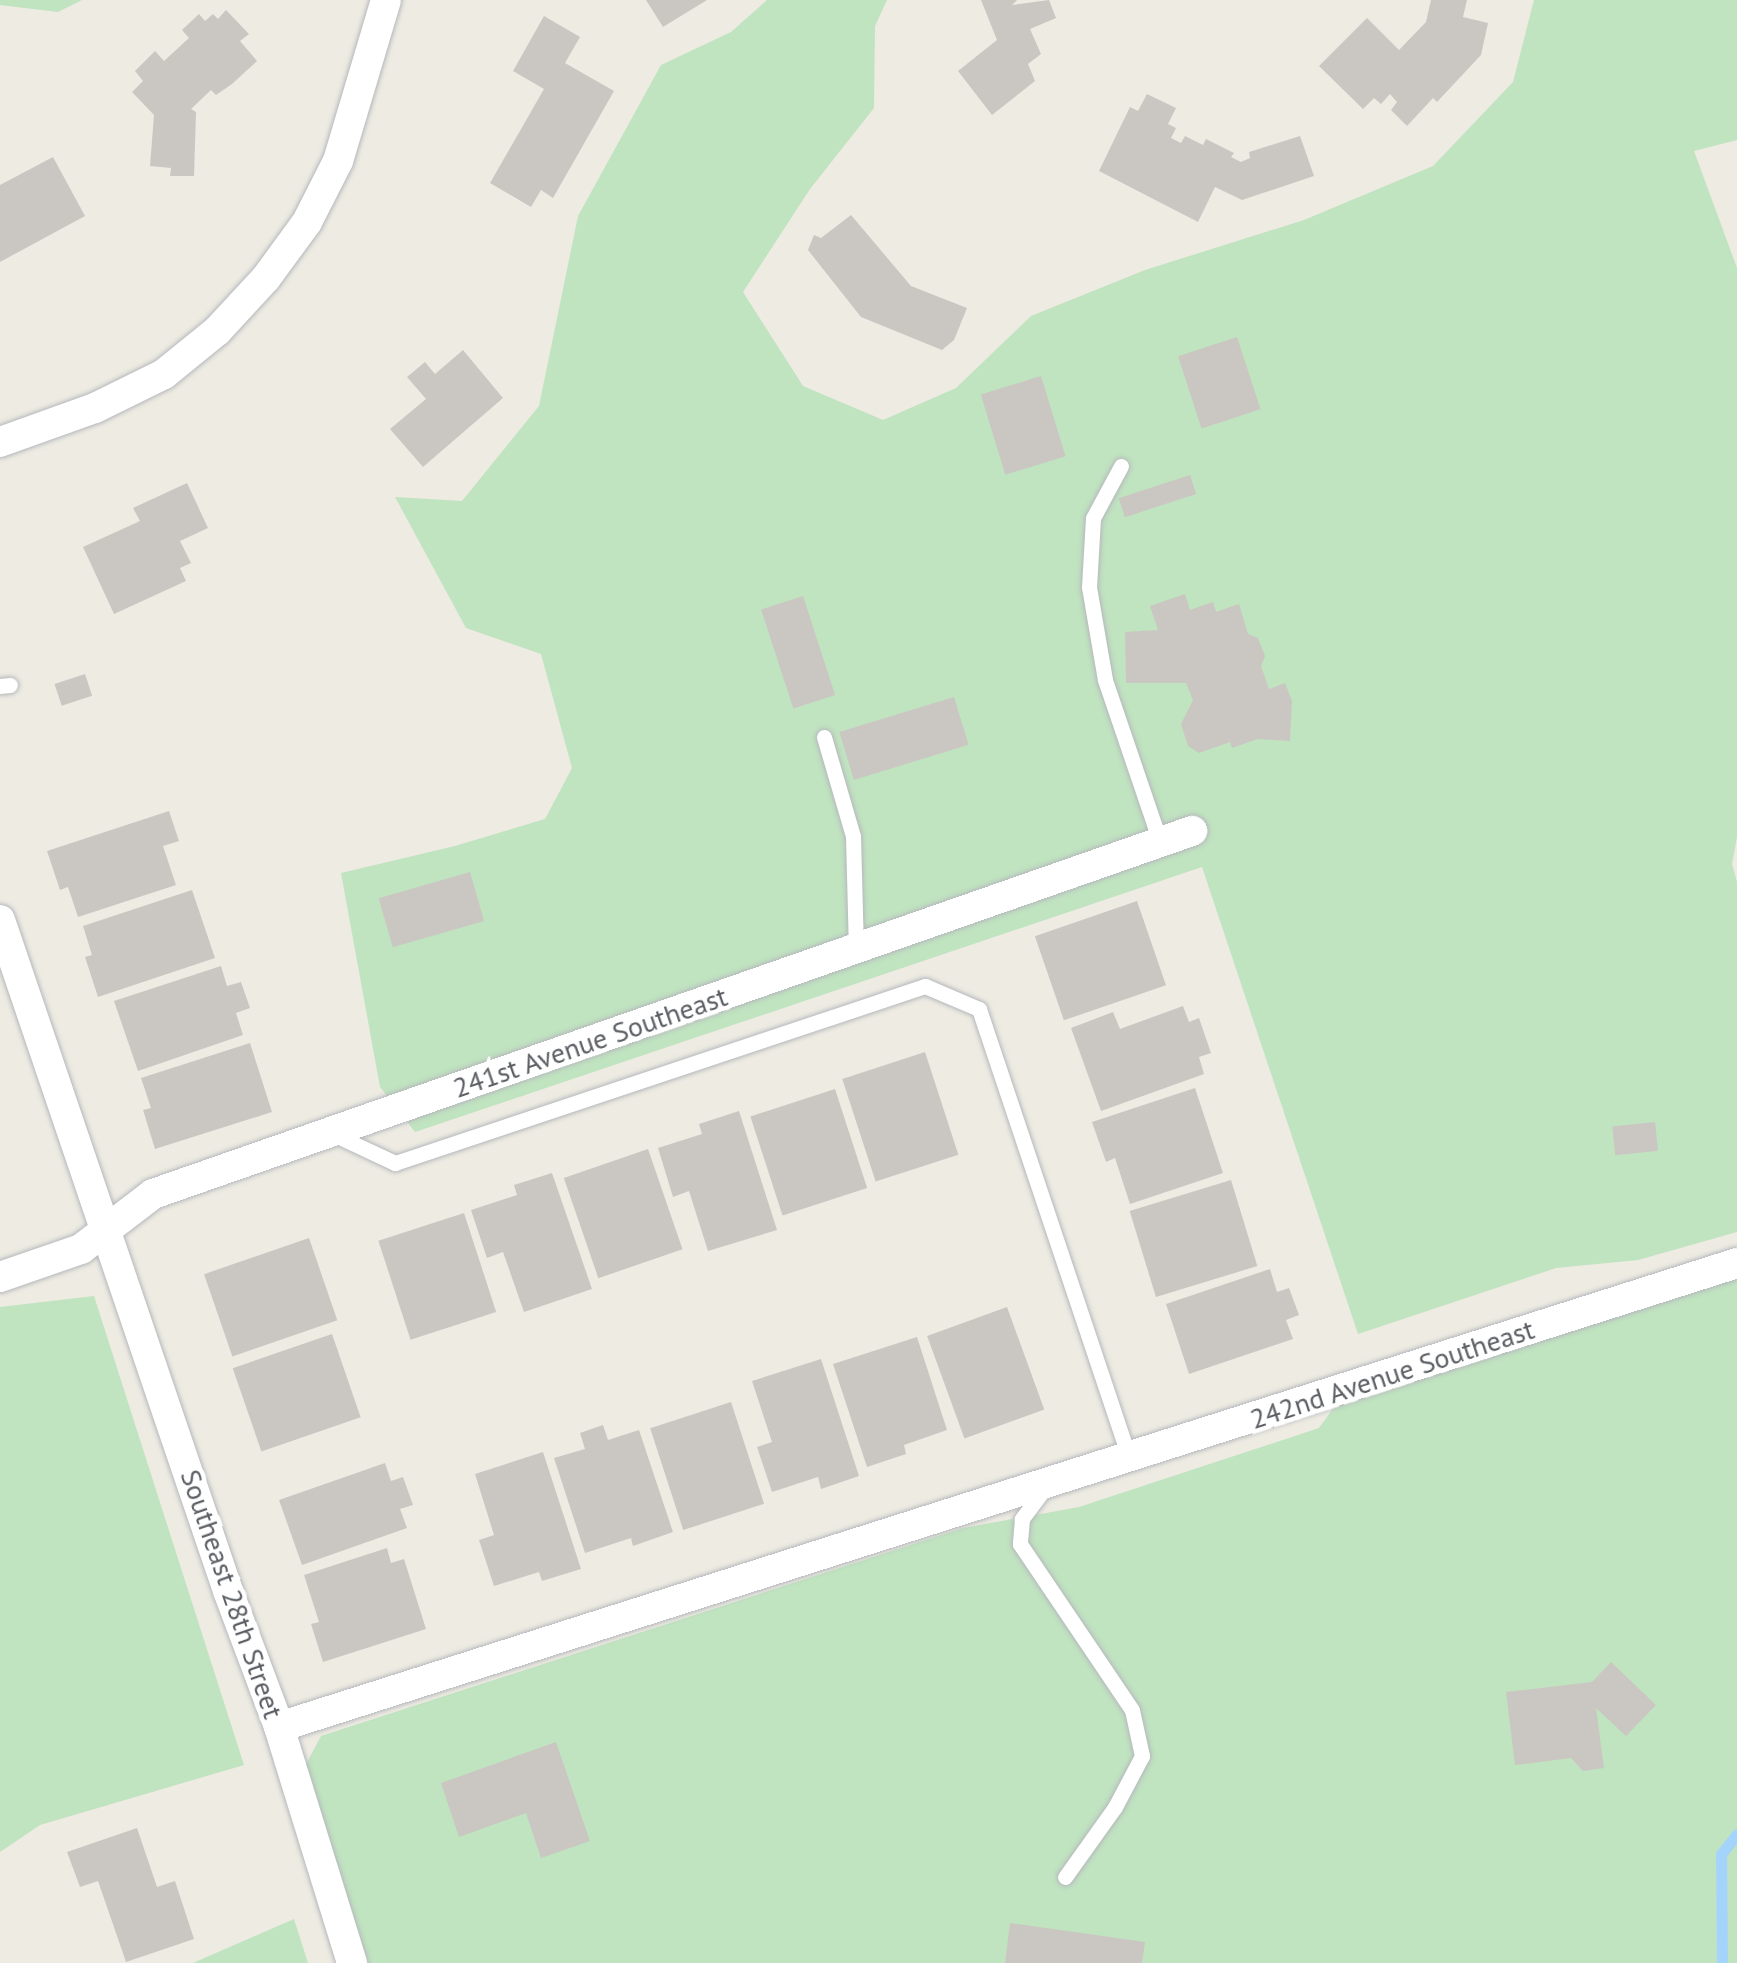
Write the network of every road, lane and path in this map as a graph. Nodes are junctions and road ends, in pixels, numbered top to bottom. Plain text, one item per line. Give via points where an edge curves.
1 (386, 0) edge
2 (0, 442) edge
3 (1122, 466) dead end
4 (824, 737) dead end
5 (1192, 831) dead end
6 (1160, 842) junction
7 (0, 920) edge
8 (856, 949) junction
9 (330, 1133) junction
10 (108, 1228) junction
11 (1737, 1263) edge
12 (0, 1276) edge
13 (1129, 1457) junction
14 (1048, 1485) junction
15 (280, 1727) junction
16 (1065, 1877) dead end
17 (352, 1963) edge

1 - 2 street via 338,161 266,278 164,374
3 - 6 lane via 1093,518 1089,587 1105,680
4 - 8 lane via 853,836
5 - 6 street, 241st Avenue Southeast
6 - 8 street, 241st Avenue Southeast
7 - 10 street, Southeast 28th Street
8 - 9 street, 241st Avenue Southeast
9 - 10 street, 241st Avenue Southeast via 153,1194
9 - 13 lane via 395,1163 925,986 980,1009
10 - 12 street, 241st Avenue Southeast via 81,1249
10 - 15 street, Southeast 28th Street
11 - 13 street, 242nd Avenue Southeast
13 - 14 street, 242nd Avenue Southeast
14 - 15 street, 242nd Avenue Southeast
14 - 16 lane via 1022,1519 1020,1544 1132,1710 1142,1756 1115,1808
15 - 17 street, Southeast 28th Street

